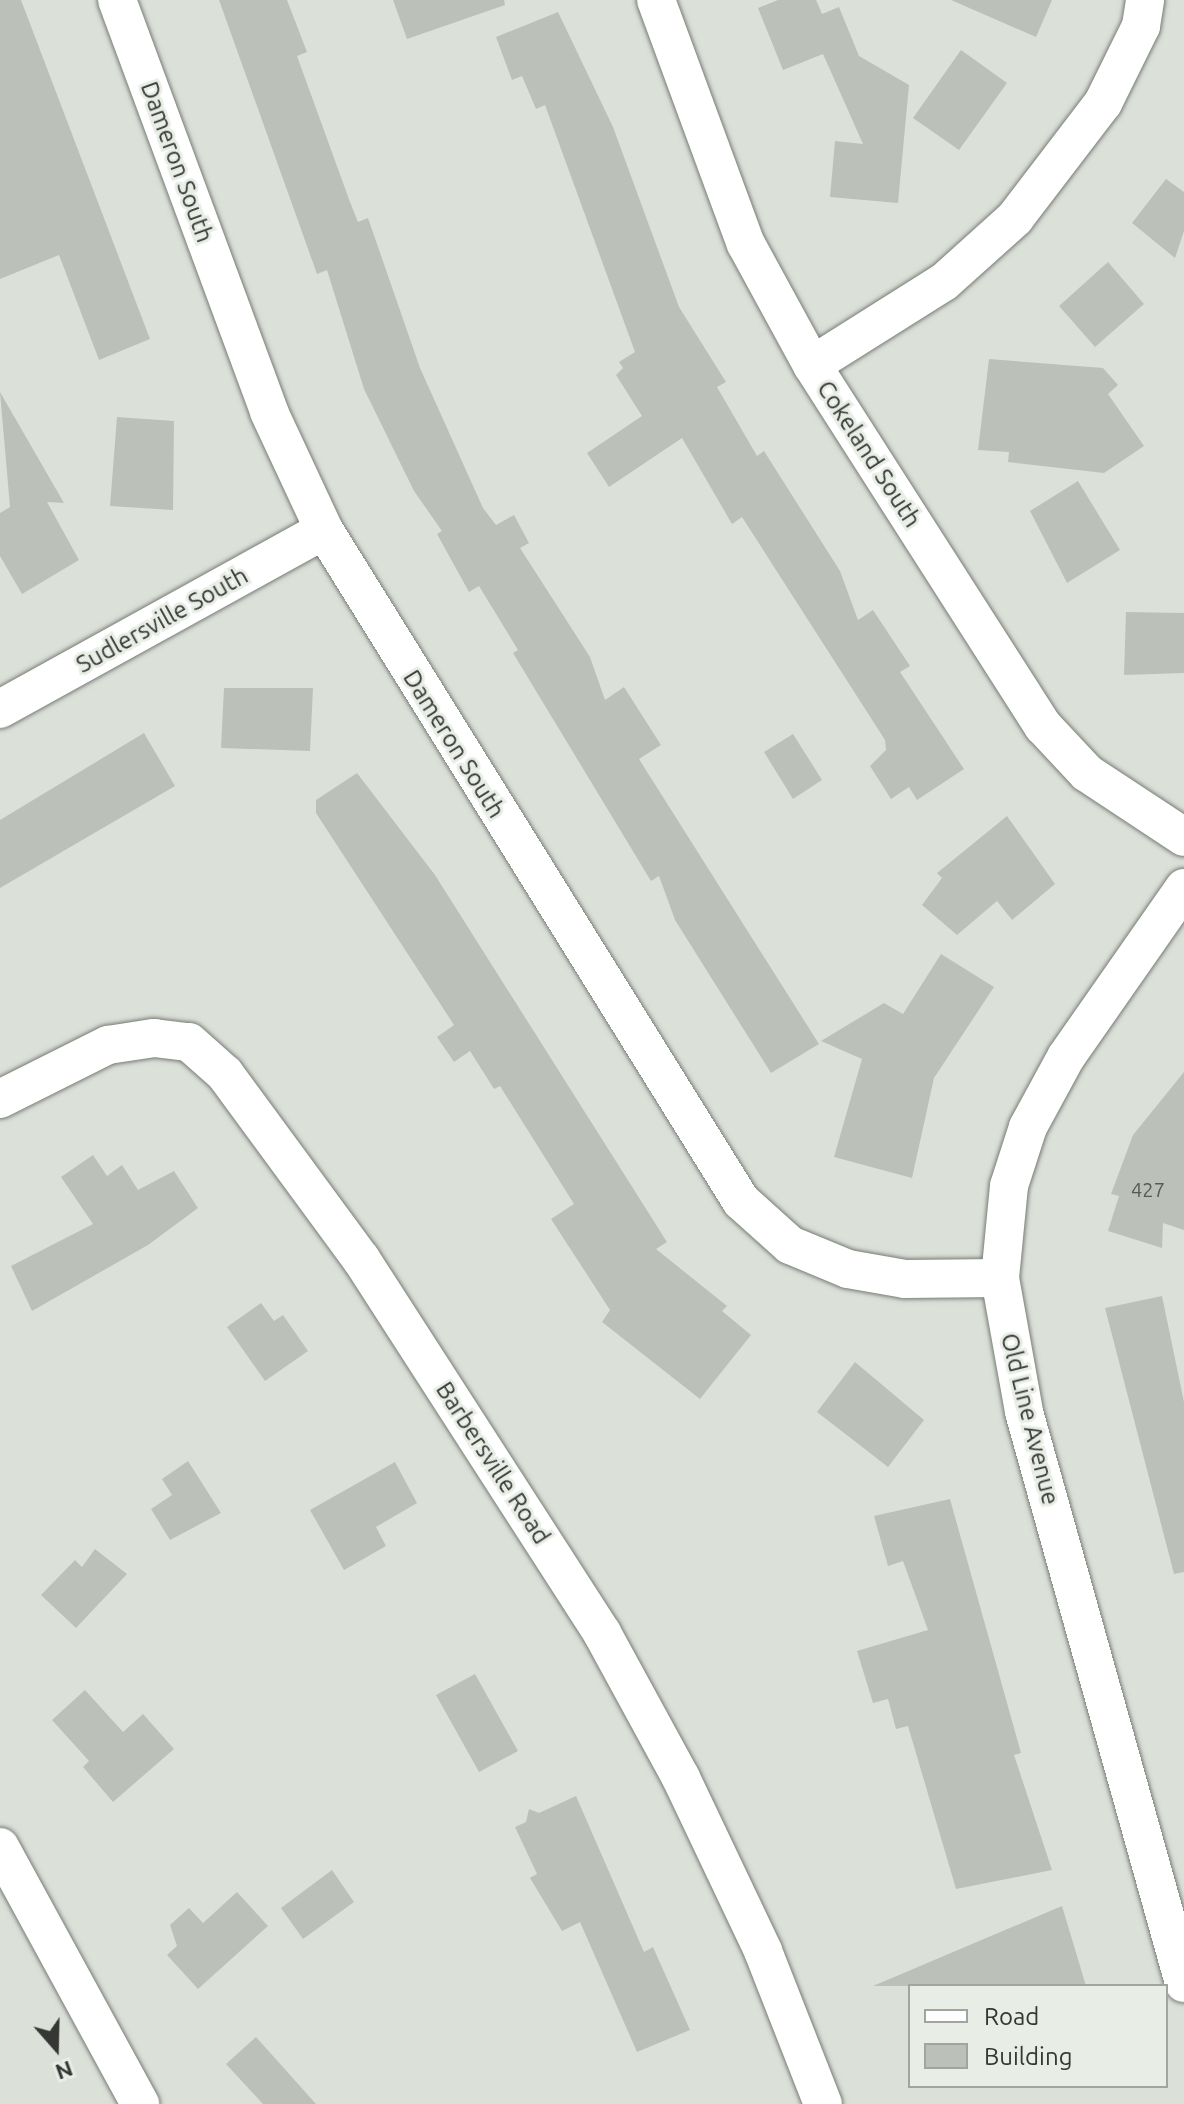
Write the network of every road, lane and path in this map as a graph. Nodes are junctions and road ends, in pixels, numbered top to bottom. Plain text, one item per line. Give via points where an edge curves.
1 (117, 0) edge
2 (656, 0) edge
3 (1145, 0) edge
4 (812, 365) junction
5 (324, 530) junction
6 (0, 709) edge
7 (1184, 837) edge
8 (1184, 888) edge
9 (0, 1099) edge
10 (1000, 1278) junction
11 (0, 1847) edge
12 (1184, 1983) edge
13 (140, 2104) edge
14 (823, 2104) edge

1 - 5 street, Dameron South via 269,412
2 - 4 street, Cokeland South via 746,244
3 - 4 street via 1141,26 1103,103 1015,218 944,282
4 - 7 street, Cokeland South via 1043,726 1087,773
5 - 6 street, Sudlersville South
5 - 10 street, Dameron South via 741,1201 790,1245 848,1269 905,1279
8 - 10 street, Old Line Avenue via 1066,1057 1028,1127 1009,1186
9 - 14 street, Barbersville Road via 108,1045 154,1038 189,1042 225,1074 361,1259 602,1633 681,1778 763,1951
10 - 12 street, Old Line Avenue via 1024,1412
11 - 13 street

